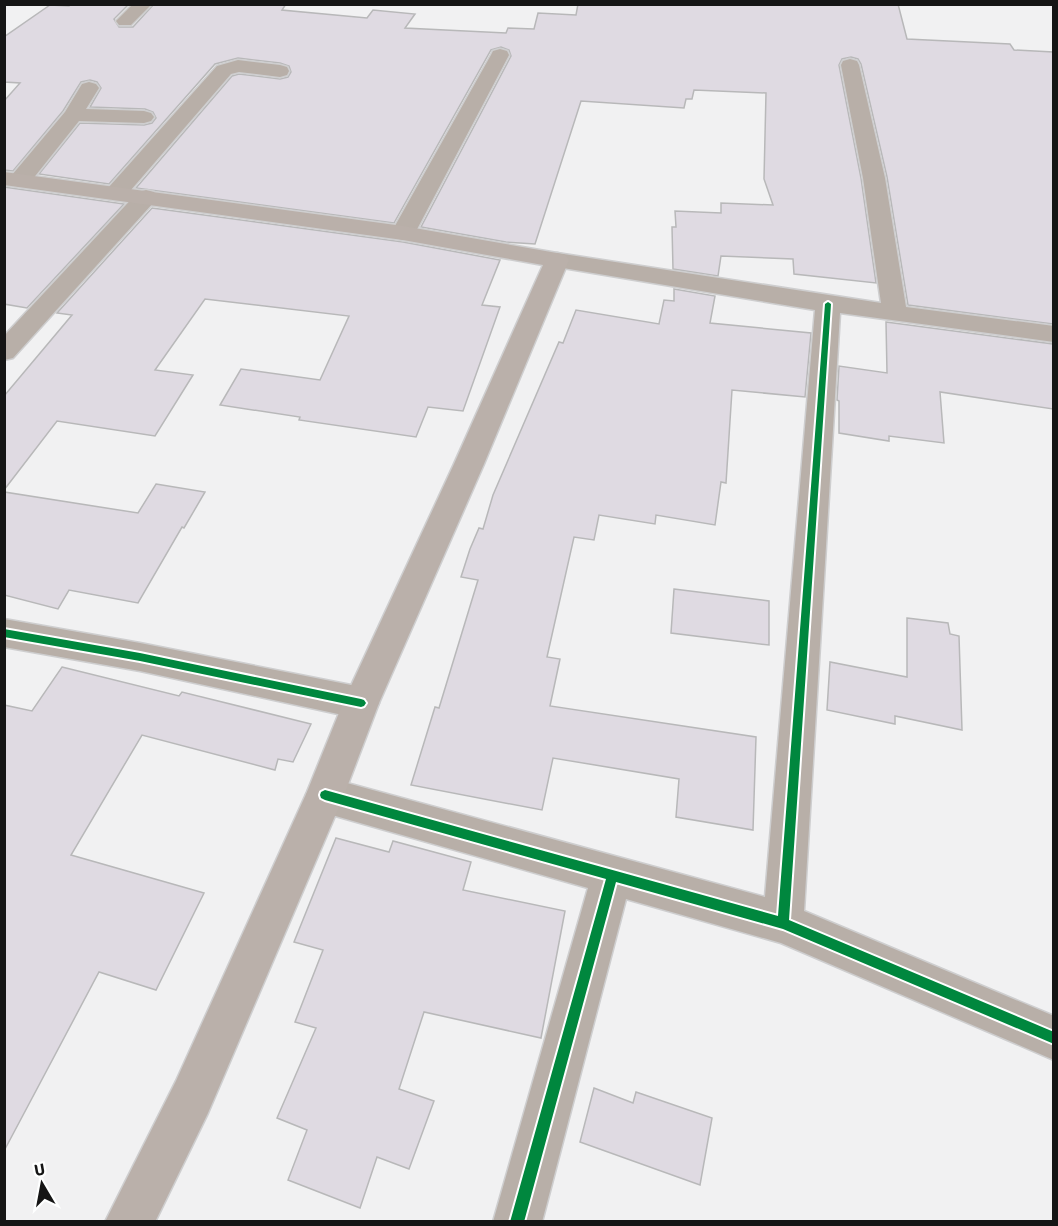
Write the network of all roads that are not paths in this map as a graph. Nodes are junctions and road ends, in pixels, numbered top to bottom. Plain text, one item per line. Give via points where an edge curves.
1 (144, 4) edge
2 (125, 21) dead end
3 (500, 55) dead end
4 (850, 65) dead end
5 (280, 71) dead end
6 (89, 88) dead end
7 (73, 115) junction
8 (144, 117) dead end
9 (12, 179) edge
10 (116, 193) junction
11 (146, 197) junction
12 (403, 233) junction
13 (557, 260) junction
14 (828, 304) junction
15 (895, 313) junction
16 (1053, 334) edge
17 (4, 352) edge
18 (4, 633) edge
19 (361, 703) junction
20 (325, 795) junction
21 (612, 875) junction
22 (783, 923) junction
23 (1053, 1038) edge
24 (129, 1221) edge
25 (517, 1221) edge

1 - 2 street
3 - 12 street
4 - 15 street via 874,178
5 - 10 street via 238,66 224,70
6 - 7 street
7 - 8 street
7 - 9 street
9 - 10 main road
10 - 11 main road
11 - 12 main road
11 - 17 street
12 - 13 main road
13 - 14 street
13 - 19 main road
14 - 15 street
14 - 22 street
15 - 16 street
18 - 19 street
19 - 20 main road
20 - 21 street
20 - 24 main road via 192,1097
21 - 22 street
21 - 25 street
22 - 23 street

